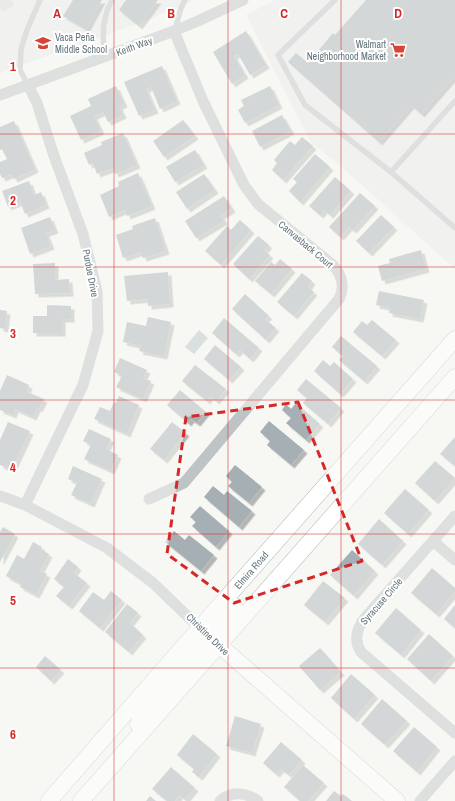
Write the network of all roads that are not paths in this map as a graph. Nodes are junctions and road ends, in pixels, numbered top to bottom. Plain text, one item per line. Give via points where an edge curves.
1 (40, 0) edge
2 (112, 0) edge
3 (185, 0) edge
4 (243, 0) edge
5 (335, 0) edge
6 (174, 31) junction
7 (105, 56) junction
8 (28, 85) junction
9 (0, 95) edge
10 (455, 101) edge
11 (391, 172) junction
12 (455, 228) edge
13 (455, 339) edge
14 (455, 377) edge
15 (0, 496) edge
16 (149, 499) dead end
17 (25, 505) junction
18 (455, 516) edge
19 (296, 519) junction
20 (433, 541) junction
21 (455, 560) edge
22 (200, 628) junction
23 (218, 644) junction
24 (455, 733) edge
25 (120, 757) junction
26 (455, 761) edge
27 (49, 801) edge
28 (80, 801) edge
29 (220, 801) edge
30 (258, 801) edge
31 (397, 801) edge
32 (420, 801) edge

1 - 8 lane via 21,49 20,70
2 - 7 lane via 102,40
3 - 6 lane
4 - 6 street, Keith Way
5 - 11 lane via 278,55 305,105
6 - 7 street, Keith Way
6 - 16 street, Canvasback Court via 203,101 244,185 258,204 336,269 343,288 339,299 184,483
7 - 8 street, Keith Way
8 - 9 street, Keith Way
8 - 17 street, Purdue Drive via 37,103 83,234 97,291 98,331 83,385
10 - 11 lane
11 - 12 lane
13 - 19 main road, Elmira Road
14 - 23 main road
15 - 17 street, Christine Drive
17 - 22 street, Christine Drive via 107,548 153,583
18 - 20 street, Syracuse Circle
19 - 22 main road, Elmira Road
19 - 23 main road via 265,568 220,622 216,639
20 - 21 street
20 - 24 street, Syracuse Circle via 360,624 356,639 364,654
22 - 23 street, Christine Drive
22 - 25 main road via 203,640 201,646 143,714
22 - 27 main road, Elmira Road
23 - 25 main road
23 - 31 main road, Christine Drive
25 - 28 main road
26 - 32 street
29 - 30 street via 228,796 240,794

